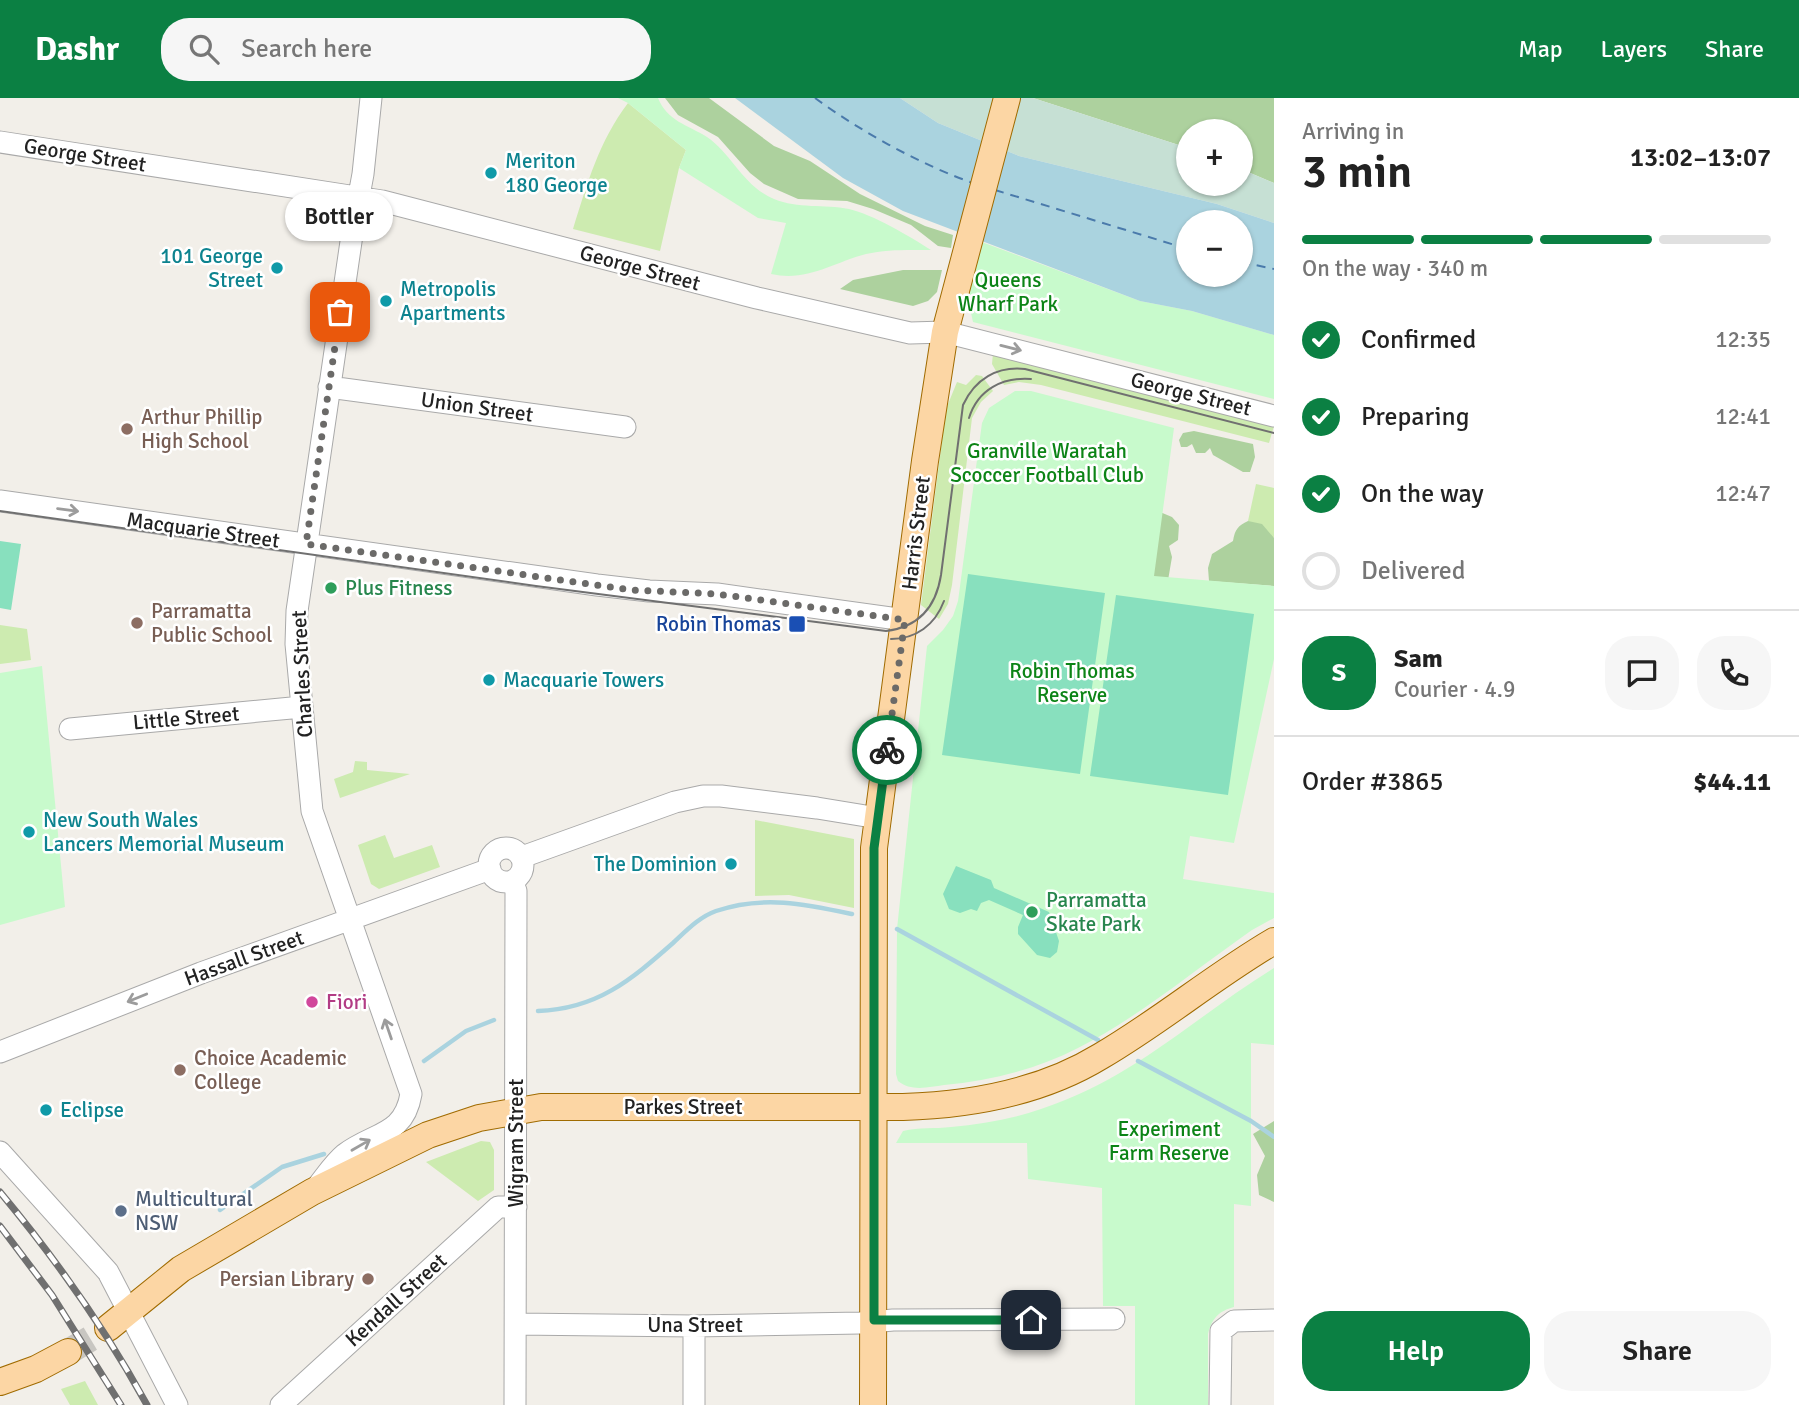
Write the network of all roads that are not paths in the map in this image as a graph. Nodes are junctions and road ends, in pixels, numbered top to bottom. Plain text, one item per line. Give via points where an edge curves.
1 (371, 98) edge
2 (1007, 98) edge
3 (0, 142) edge
4 (358, 196) junction
5 (945, 332) junction
6 (329, 387) junction
7 (1274, 416) edge
8 (625, 427) dead end
9 (0, 501) edge
10 (306, 544) junction
11 (905, 620) junction
12 (302, 707) junction
13 (70, 729) dead end
14 (878, 818) junction
15 (522, 857) junction
16 (489, 869) junction
17 (512, 881) junction
18 (351, 919) junction
19 (1274, 941) edge
20 (0, 1052) edge
21 (875, 1107) junction
22 (516, 1111) junction
23 (0, 1152) edge
24 (312, 1192) junction
25 (516, 1208) junction
26 (128, 1311) junction
27 (1114, 1319) dead end
28 (874, 1320) junction
29 (1274, 1320) edge
30 (516, 1324) junction
31 (694, 1326) junction
32 (108, 1328) tunnel mouth
33 (68, 1352) tunnel mouth
34 (0, 1382) edge
35 (177, 1405) edge
36 (281, 1405) edge
37 (515, 1405) edge
38 (694, 1405) edge
39 (873, 1405) edge
40 (1220, 1405) edge

1 - 4 street, Charles Street
2 - 5 main road, Harris Street
3 - 4 street, George Street
4 - 5 street, George Street via 809,310 909,333
4 - 6 street, Charles Street
5 -> 7 street, George Street
5 - 11 main road, Harris Street
6 - 8 street, Union Street
6 - 10 street, Charles Street
9 -> 10 street, Macquarie Street
10 - 11 street, Macquarie Street via 632,590 717,594
10 - 12 street, Charles Street via 296,628
11 - 14 main road, Harris Street
12 - 13 street, Little Street
12 - 18 street, Charles Street via 312,811
14 - 15 street via 704,796 675,802
14 - 21 main road, Harris Street via 874,848
15 - 16 street via 513,849 502,848 493,854
15 - 17 street via 521,874
16 - 17 street via 500,881
16 - 18 street, Hassall Street
17 - 22 street, Wigram Street via 516,891
18 -> 20 street, Hassall Street
24 -> 18 street, Charles Street via 345,1154 402,1120 411,1094
19 - 21 main road, Parkes Street via 1100,1057 1050,1080 984,1099
21 - 22 main road, Parkes Street via 541,1107
21 - 28 main road, Harris Street
22 - 24 main road, Parkes Street via 428,1135
22 - 25 street, Wigram Street
23 - 26 street via 108,1272
24 - 26 main road, Parkes Street via 181,1269
25 - 30 street, Wigram Street
25 - 36 street, Kendall Street via 498,1207
26 - 32 main road, Parkes Street
26 - 35 street
27 - 28 street, Una Street
28 - 31 street, Una Street
28 - 39 main road, Harris Street
29 - 40 street via 1234,1321 1221,1331
30 - 31 street, Una Street
30 - 37 street, Wigram Street
31 - 38 street
33 - 34 main road

